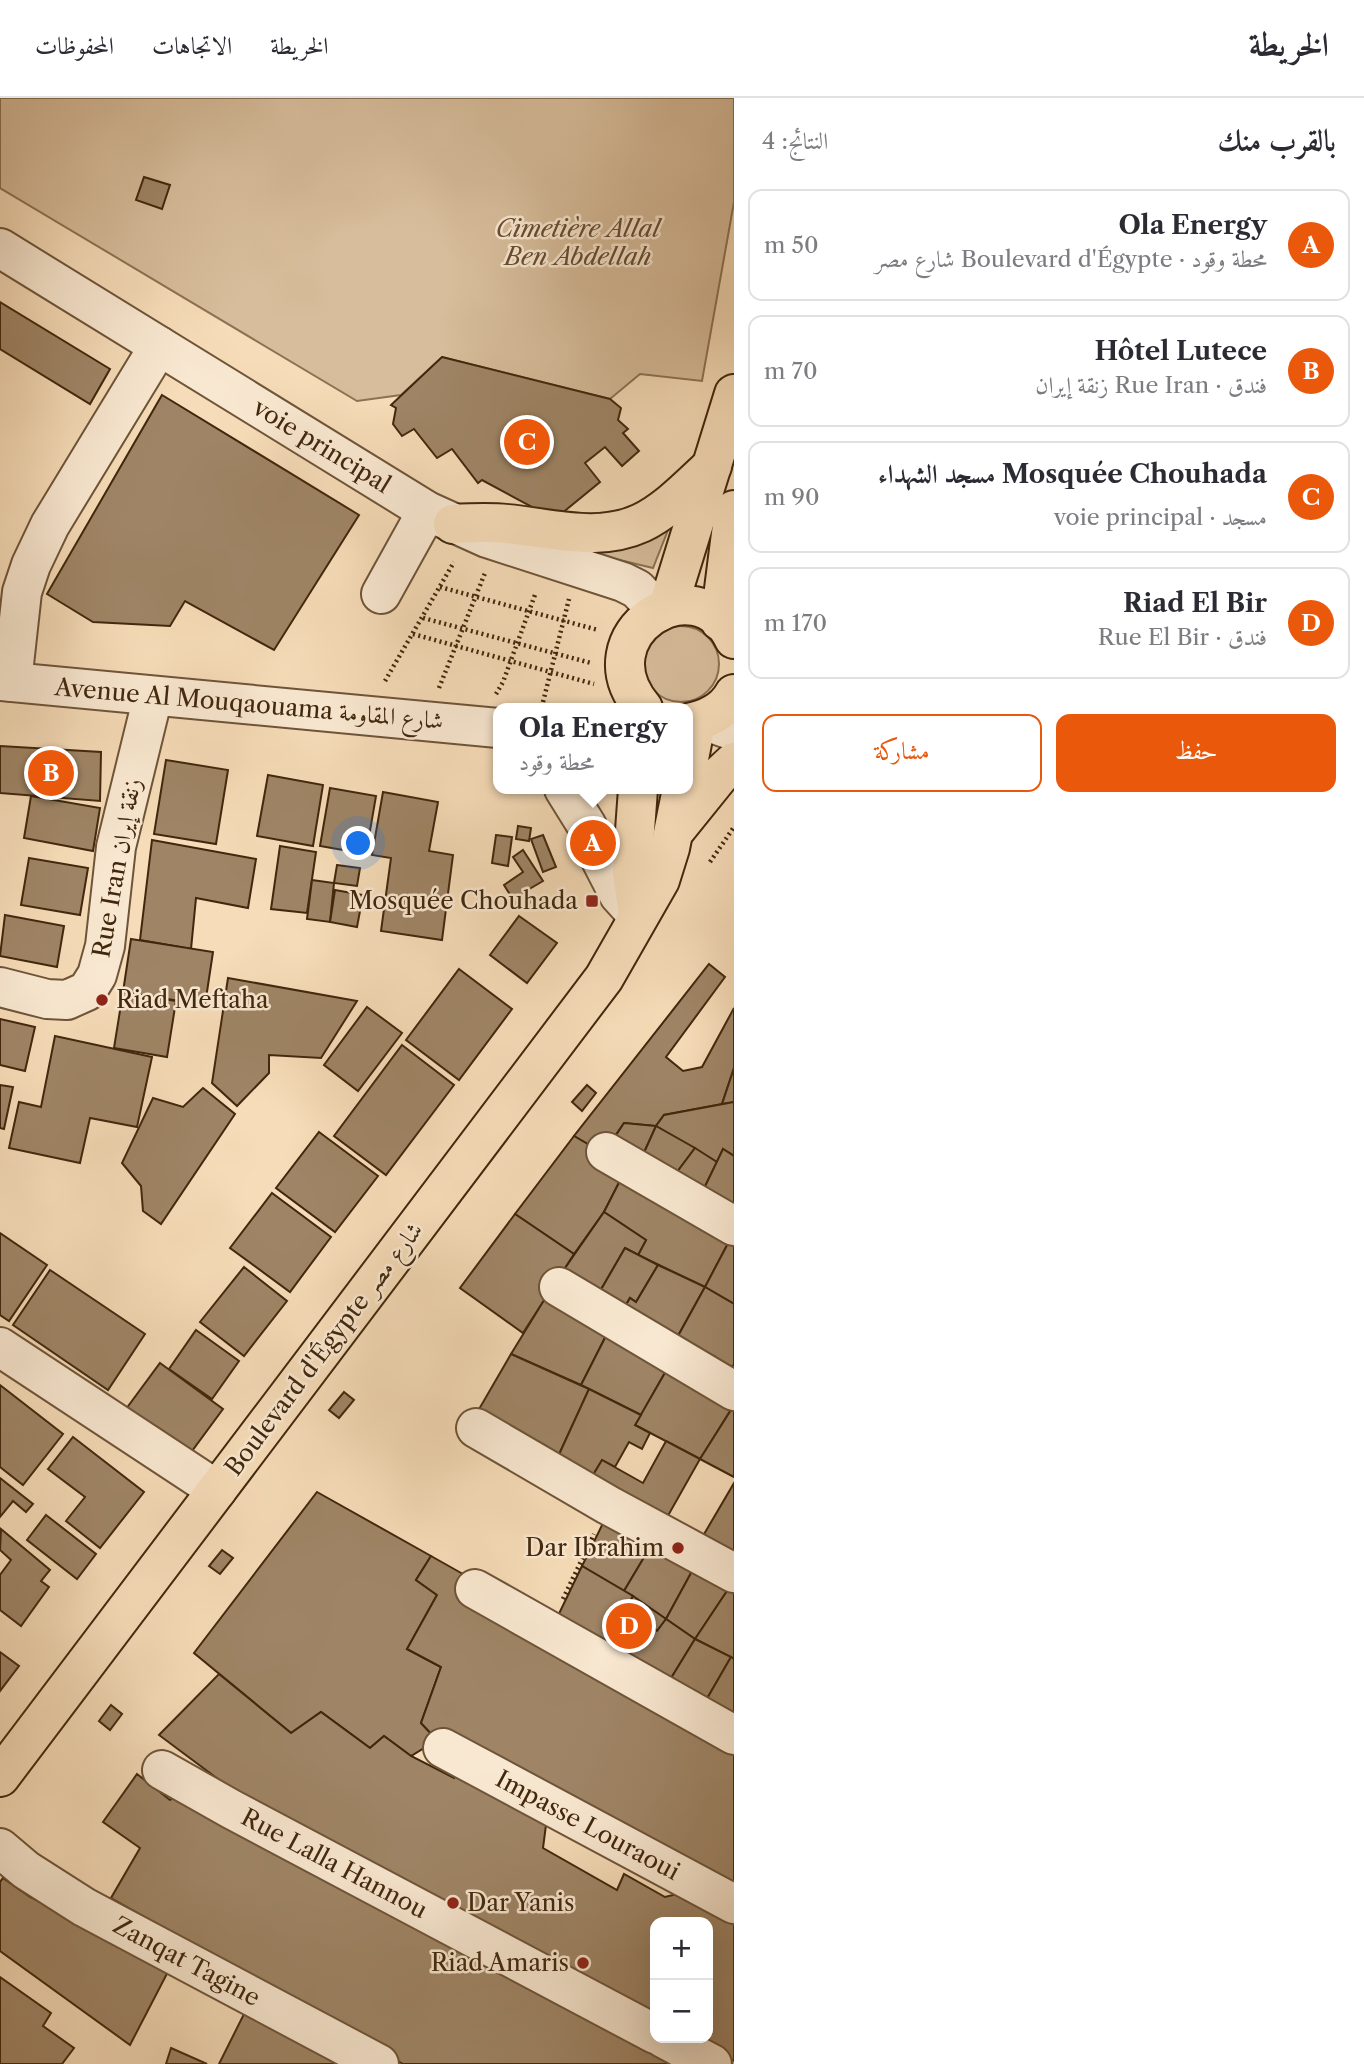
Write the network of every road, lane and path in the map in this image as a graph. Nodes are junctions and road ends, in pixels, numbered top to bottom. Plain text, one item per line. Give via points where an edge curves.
1 (0, 248) edge
2 (159, 346) junction
3 (734, 397) edge
4 (721, 456) edge
5 (734, 510) edge
6 (440, 518) junction
7 (455, 561) dead end
8 (484, 576) dead end
9 (440, 587) junction
10 (571, 588) dead end
11 (536, 592) dead end
12 (381, 594) dead end
13 (475, 597) junction
14 (663, 610) junction
15 (529, 611) junction
16 (423, 618) junction
17 (563, 621) junction
18 (463, 628) junction
19 (601, 631) dead end
20 (730, 632) edge
21 (412, 634) junction
22 (517, 644) junction
23 (455, 646) junction
24 (555, 654) junction
25 (511, 661) junction
26 (598, 665) dead end
27 (550, 672) junction
28 (6, 682) edge
29 (384, 683) dead end
30 (440, 685) dead end
31 (600, 685) dead end
32 (499, 691) dead end
33 (734, 694) edge
34 (153, 696) junction
35 (543, 702) dead end
36 (637, 703) edge
37 (705, 724) edge
38 (493, 727) edge
39 (693, 752) edge
40 (734, 762) edge
41 (567, 794) edge
42 (614, 794) edge
43 (638, 794) edge
44 (681, 794) edge
45 (587, 826) dead end
46 (734, 827) edge
47 (635, 829) junction
48 (674, 832) junction
49 (601, 860) dead end
50 (710, 862) dead end
51 (638, 915) junction
52 (0, 987) edge
53 (606, 1152) dead end
54 (734, 1226) edge
55 (559, 1287) dead end
56 (0, 1347) edge
57 (734, 1391) edge
58 (477, 1428) dead end
59 (217, 1490) junction
60 (608, 1505) junction
61 (734, 1573) edge
62 (475, 1589) dead end
63 (548, 1630) junction
64 (734, 1735) edge
65 (443, 1748) dead end
66 (162, 1770) dead end
67 (0, 1777) edge
68 (0, 1848) edge
69 (734, 1904) edge
70 (650, 2031) edge
71 (672, 2043) edge
72 (379, 2064) edge
73 (712, 2064) edge

1 - 2 street, voie principal
2 - 6 street, voie principal
2 - 28 street via 50,525 22,592
3 - 4 main road
4 - 6 main road via 657,514 621,530 582,533
4 - 14 main road
5 - 20 main road
6 - 12 street
6 - 14 street, voie principal via 623,582
7 - 9 path
8 - 13 path
9 - 13 path
9 - 16 path
10 - 17 path
11 - 15 path
13 - 15 path
13 - 18 path
14 - 20 main road via 690,605 702,608
14 - 36 main road via 645,620 627,647 626,679
15 - 17 path
15 - 22 path
16 - 18 path
16 - 21 path
17 - 19 path
17 - 24 path
18 - 22 path
18 - 23 path
21 - 23 path
21 - 29 path
22 - 24 path
22 - 25 path
23 - 25 path
23 - 30 path
24 - 26 path
24 - 27 path
25 - 27 path
25 - 32 path
27 - 31 path
27 - 35 path
28 - 34 street, Avenue Al Mouqaouama شارع المقاومة
33 - 37 main road
34 - 38 street, Avenue Al Mouqaouama شارع المقاومة
34 - 52 street, Rue Iran زنقة إيران via 116,846 105,946 97,975 87,991 66,1000
37 - 39 main road
40 - 48 main road
41 - 45 street
42 - 47 main road
43 - 47 main road
44 - 48 main road, Boulevard d'Égypte شارع مصر
46 - 50 path
47 - 51 main road via 632,872
48 - 51 main road, Boulevard d'Égypte شارع مصر via 660,880
49 - 51 street via 619,895
51 - 59 main road, Boulevard d'Égypte شارع مصر via 604,978
53 - 54 street
55 - 57 street
56 - 59 street
58 - 60 street
59 - 67 main road, Boulevard d'Égypte شارع مصر
60 - 61 street
60 - 63 path
62 - 63 street
63 - 64 street
65 - 69 street, Impasse Louraoui
66 - 70 street, Rue Lalla Hannou
68 - 72 street, Zanqat Tagine via 84,1906
71 - 73 street

